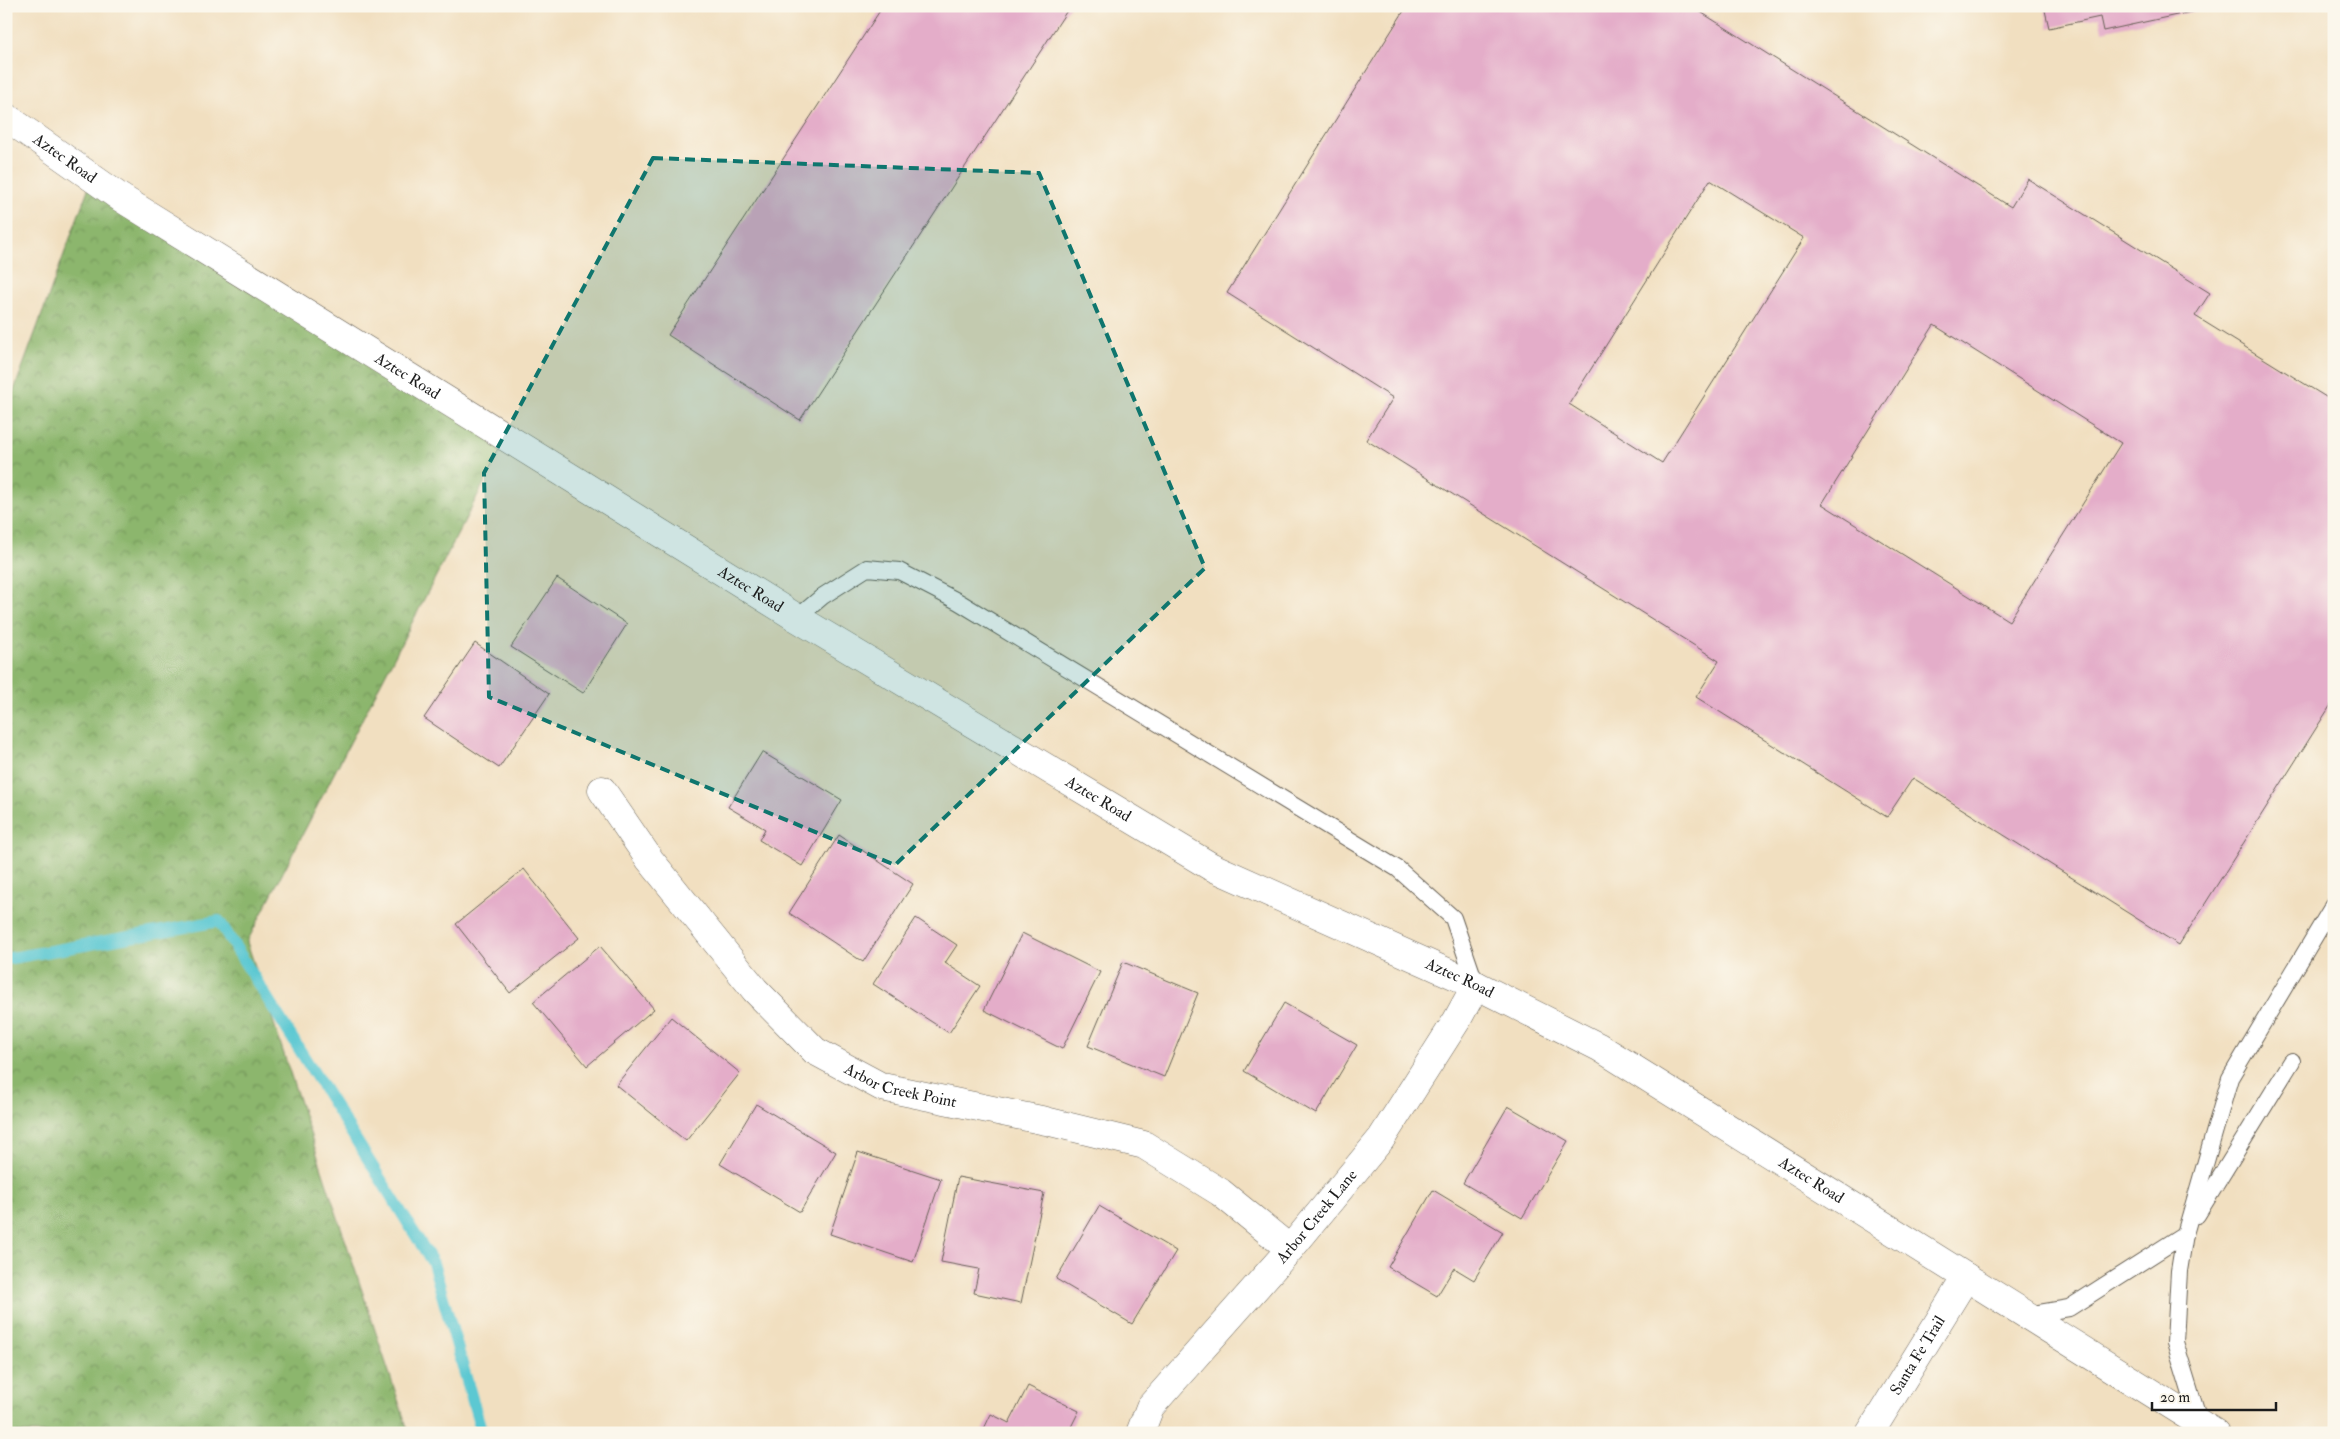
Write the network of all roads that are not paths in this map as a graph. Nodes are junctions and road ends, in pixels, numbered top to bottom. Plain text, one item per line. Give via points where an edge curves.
1 (6, 117) edge
2 (798, 618) junction
3 (602, 790) dead end
4 (2334, 904) edge
5 (1476, 985) junction
6 (2292, 1061) dead end
7 (2185, 1234) junction
8 (1290, 1249) junction
9 (1966, 1278) junction
10 (2025, 1315) junction
11 (2207, 1428) edge
12 (1140, 1433) edge
13 (1870, 1433) edge

1 - 2 street, Aztec Road via 121,198
2 - 5 street, Aztec Road via 1210,866
2 - 5 lane via 823,596 867,568 899,571 959,602 1398,869 1453,918
3 - 8 street, Arbor Creek Point via 650,860 755,990 815,1051 882,1087 1144,1145 1220,1192
4 - 7 lane via 2230,1078
5 - 8 street, Arbor Creek Lane via 1381,1139
5 - 9 street, Aztec Road via 1599,1047
6 - 7 lane
7 - 10 lane via 2069,1308
7 - 11 lane via 2179,1271 2175,1342
8 - 12 street, Arbor Creek Lane via 1150,1407
9 - 10 street, Aztec Road
9 - 13 street, Santa Fe Trail
10 - 11 street, Aztec Road

